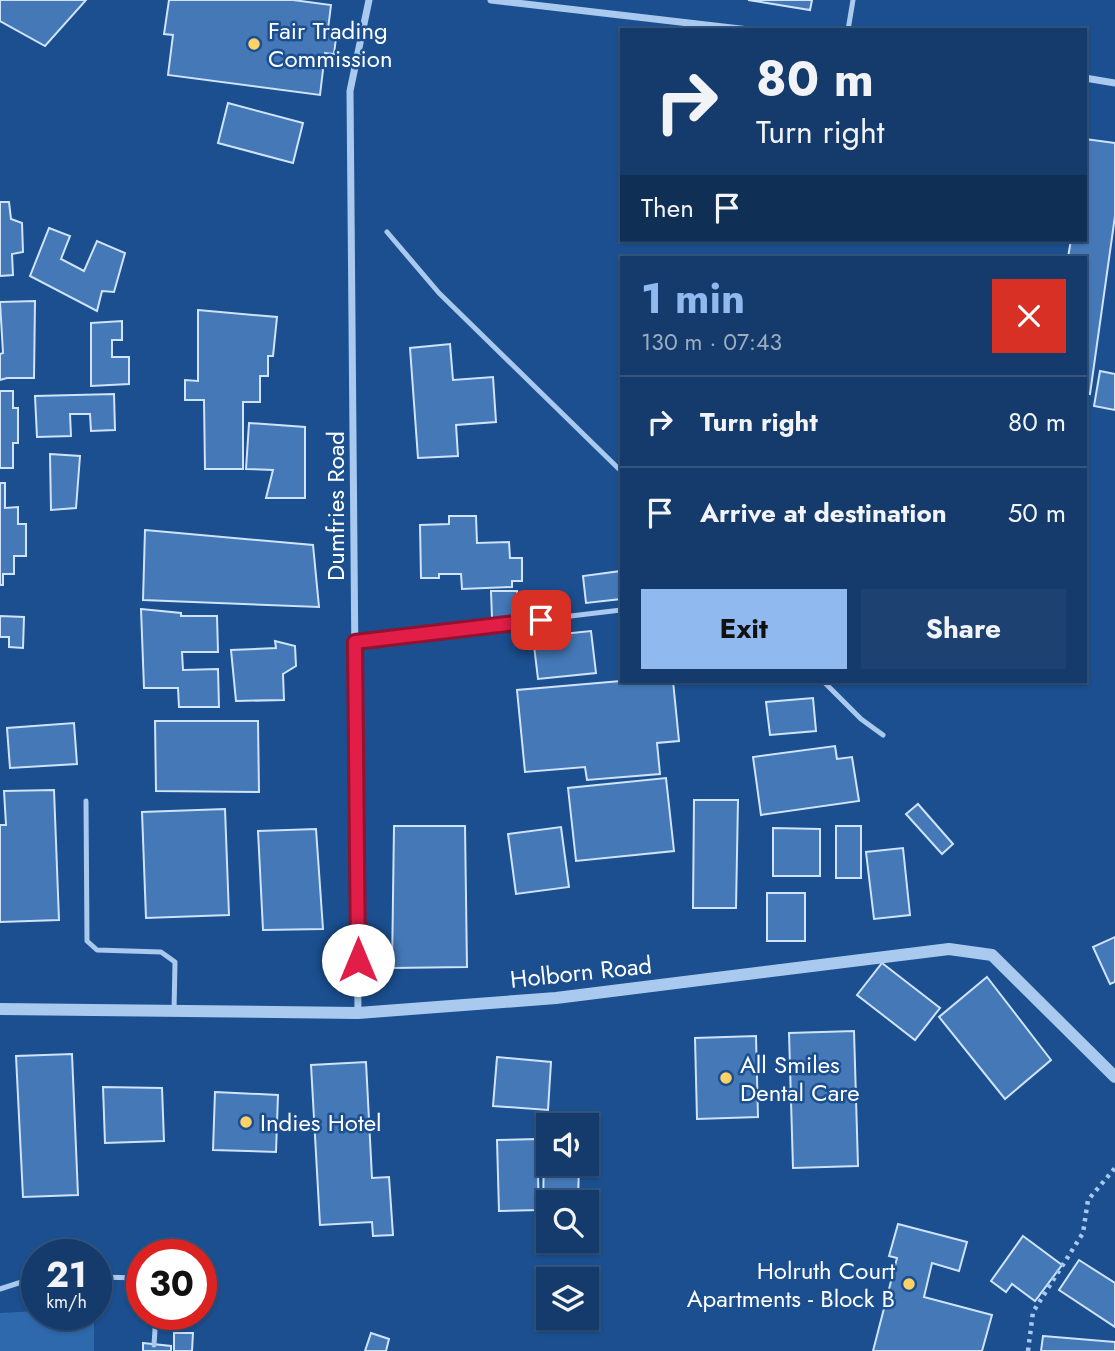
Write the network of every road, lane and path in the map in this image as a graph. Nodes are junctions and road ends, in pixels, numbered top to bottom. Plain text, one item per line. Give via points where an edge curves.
1 (369, 0) edge
2 (491, 0) edge
3 (853, 0) edge
4 (568, 4) edge
5 (735, 28) edge
6 (848, 28) edge
7 (1087, 78) edge
8 (1115, 83) edge
9 (387, 232) dead end
10 (620, 470) edge
11 (620, 610) edge
12 (355, 642) junction
13 (825, 683) edge
14 (883, 735) dead end
15 (86, 801) dead end
16 (0, 1009) edge
17 (174, 1011) junction
18 (358, 1013) junction
19 (1115, 1077) edge
20 (1115, 1168) edge
21 (21, 1283) edge
22 (0, 1289) edge
23 (155, 1330) edge
24 (154, 1345) dead end
25 (1028, 1351) edge

1 - 12 street, Dumfries Road via 351,90
2 - 4 street
3 - 6 lane
4 - 5 street
7 - 8 street
9 - 10 lane via 439,293
11 - 12 lane
12 - 18 street, Dumfries Road
13 - 14 lane
15 - 17 lane via 87,941 97,950 161,952 175,962
16 - 17 street, Holborn Road
17 - 18 street, Holborn Road
18 - 19 street, Holborn Road via 556,998 949,949 992,955
20 - 25 path via 1088,1200 1083,1233 1033,1312
21 - 22 lane
23 - 24 lane

